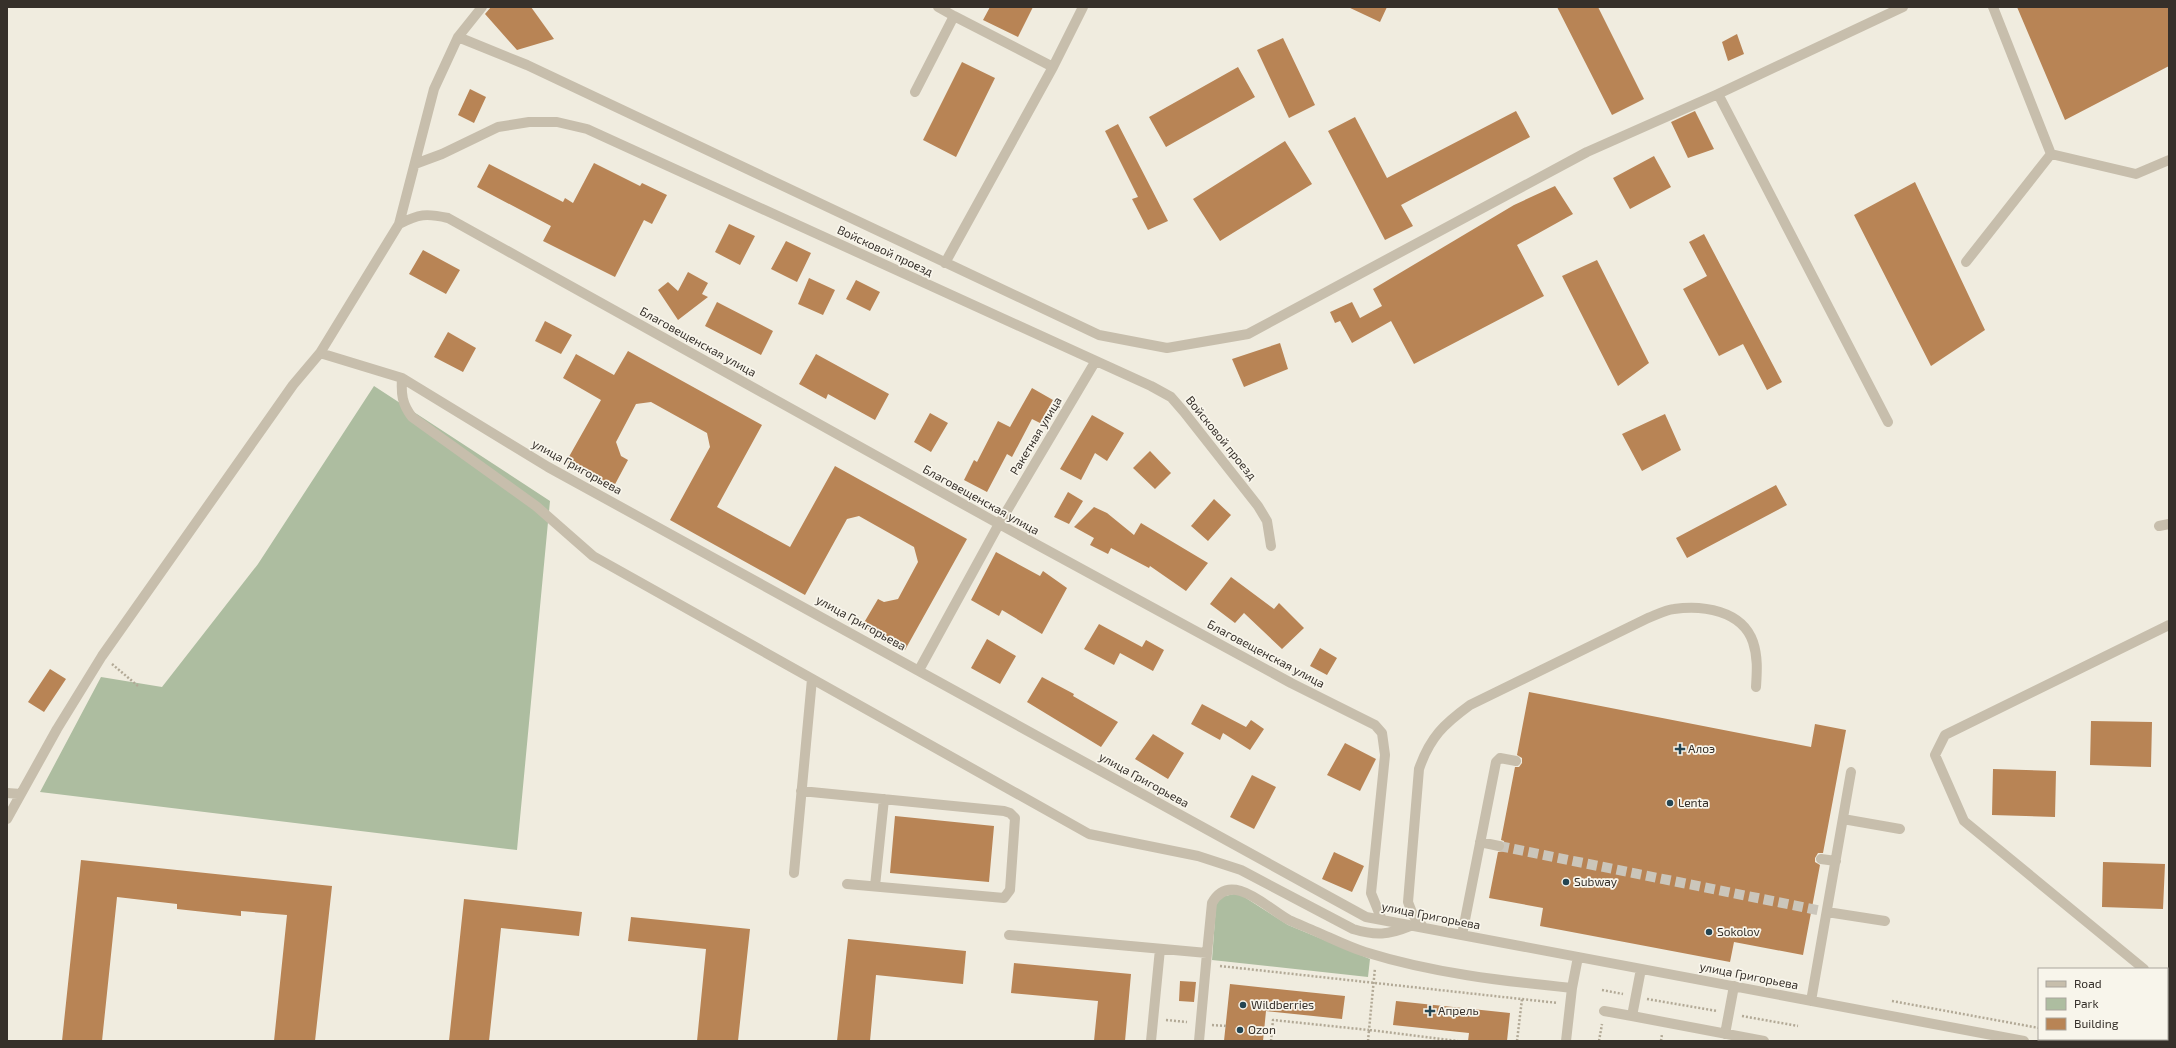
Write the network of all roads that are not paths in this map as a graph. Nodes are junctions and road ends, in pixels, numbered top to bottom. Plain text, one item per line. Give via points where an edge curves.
1 (482, 7) edge
2 (938, 7) edge
3 (1083, 7) edge
4 (1903, 7) edge
5 (1993, 7) edge
6 (954, 16) junction
7 (458, 37) junction
8 (1053, 67) junction
9 (915, 92) dead end
10 (1718, 94) junction
11 (2051, 154) junction
12 (2169, 160) edge
13 (414, 164) junction
14 (399, 224) junction
15 (1966, 262) dead end
16 (945, 263) junction
17 (320, 353) junction
18 (1095, 362) junction
19 (402, 378) junction
20 (1888, 422) dead end
21 (999, 524) junction
22 (1271, 546) dead end
23 (2169, 625) edge
24 (919, 670) junction
25 (812, 679) junction
26 (1756, 687) dead end
27 (1516, 761) dead end
28 (1851, 772) dead end
29 (801, 791) junction
30 (7, 793) edge
31 (21, 794) junction
32 (884, 799) junction
33 (7, 819) edge
34 (1843, 819) junction
35 (1900, 829) dead end
36 (1480, 842) junction
37 (1499, 846) tunnel mouth
38 (1821, 859) dead end
39 (1836, 861) junction
40 (794, 874) dead end
41 (847, 884) dead end
42 (875, 886) junction
43 (1827, 912) junction
44 (1382, 920) junction
45 (1885, 921) dead end
46 (1410, 926) junction
47 (1424, 928) junction
48 (1009, 935) dead end
49 (1462, 935) junction
50 (1160, 949) junction
51 (1207, 954) junction
52 (1578, 957) junction
53 (2143, 968) edge
54 (1640, 969) junction
55 (1734, 986) junction
56 (1572, 988) junction
57 (1811, 1001) junction
58 (1604, 1011) road end
59 (1632, 1016) junction
60 (1725, 1034) junction
61 (1151, 1041) edge
62 (1199, 1041) edge
63 (1566, 1041) edge
64 (1764, 1041) edge
65 (2024, 1041) edge

1 - 7 street
2 - 6 street
3 - 8 street
4 - 10 street
5 - 11 street
6 - 8 street
6 - 9 street
7 - 13 street via 434,89
7 - 16 street via 527,65
8 - 16 street
10 - 16 street via 1587,152 1248,334 1167,348 1099,335
10 - 20 street
11 - 12 street via 2136,174
11 - 15 street
13 - 14 street
13 - 18 street, Войсковой проезд via 442,154 498,127 529,122 557,122 587,129
14 - 17 street
14 - 21 street, Благовещенская улица via 414,216 429,214 448,218
17 - 19 street, улица Григорьева
17 - 31 street via 293,385 102,656
18 - 21 street, Ракетная улица
18 - 22 street, Войсковой проезд via 1170,397 1258,506 1267,521
19 - 24 street, улица Григорьева via 548,467
19 - 25 street via 401,396 412,417 536,506 592,556
21 - 24 street, Ракетная улица
21 - 44 street, Благовещенская улица via 1291,683 1375,725 1382,733 1385,755 1371,894
23 - 53 street via 1945,735 1935,756 1964,821
24 - 44 street, улица Григорьева via 1366,917
25 - 29 street
25 - 46 street via 1089,834 1198,856 1241,870 1353,929 1366,933 1392,933
26 - 47 street via 1757,661 1752,640 1739,622 1720,611 1698,608 1672,609 1648,618 1470,705 1447,721 1425,753 1419,769 1408,902 1413,915
27 - 36 street via 1500,758 1496,762
28 - 34 street
29 - 32 street
29 - 40 street
30 - 31 street
31 - 33 street
32 - 42 street
32 - 42 street via 1010,813 1016,824 1010,890 1004,898
34 - 35 street
34 - 39 street
36 - 37 street
36 - 49 street
38 - 39 street
39 - 43 street
41 - 42 street
43 - 45 street
43 - 57 street
44 - 46 street, улица Григорьева
46 - 47 street, улица Григорьева
47 - 49 street, улица Григорьева
48 - 50 street
49 - 52 street, улица Григорьева
50 - 51 street
50 - 61 street
51 - 56 street via 1212,903 1216,896 1234,889 1244,891 1289,920 1364,952 1485,979
51 - 62 street
52 - 54 street, улица Григорьева
52 - 56 street
54 - 55 street, улица Григорьева
54 - 59 street
55 - 57 street, улица Григорьева
55 - 60 street
56 - 63 street
57 - 65 street, улица Григорьева
58 - 59 street
59 - 60 street
60 - 64 street

